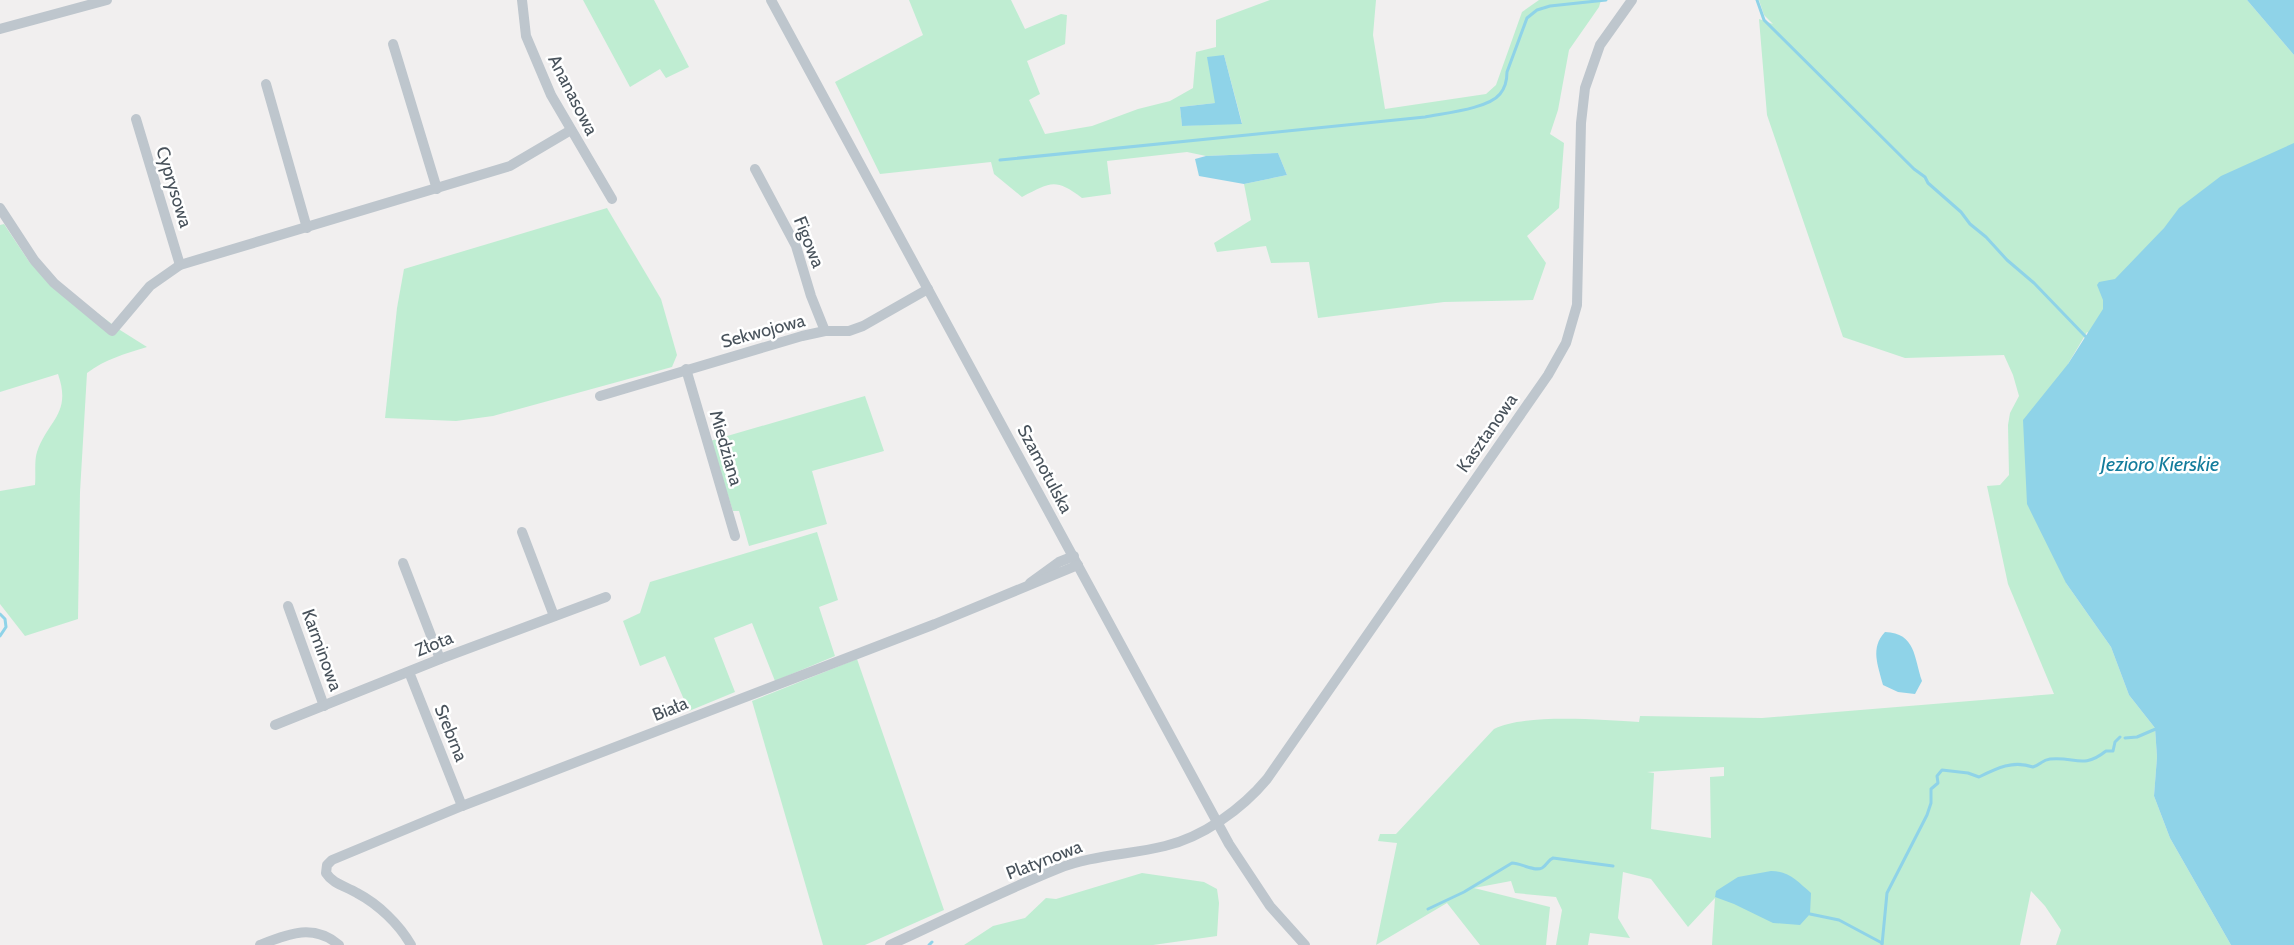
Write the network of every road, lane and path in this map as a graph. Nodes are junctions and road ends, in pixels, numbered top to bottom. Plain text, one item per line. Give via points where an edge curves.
1 (107, 0) edge
2 (522, 0) edge
3 (771, 0) edge
4 (1632, 0) edge
5 (0, 29) edge
6 (393, 44) dead end
7 (266, 84) dead end
8 (136, 119) dead end
9 (571, 130) junction
10 (755, 169) dead end
11 (437, 189) junction
12 (612, 200) dead end
13 (0, 208) edge
14 (307, 228) junction
15 (180, 265) junction
16 (928, 289) junction
17 (825, 331) junction
18 (686, 369) junction
19 (600, 396) dead end
20 (522, 532) dead end
21 (735, 536) dead end
22 (1076, 560) junction
23 (403, 563) dead end
24 (606, 597) dead end
25 (288, 606) dead end
26 (554, 616) junction
27 (440, 659) junction
28 (409, 672) junction
29 (324, 706) junction
30 (275, 725) dead end
31 (462, 807) junction
32 (1216, 822) junction
33 (260, 945) edge
34 (339, 945) edge
35 (411, 945) edge
36 (890, 945) edge
37 (1305, 945) edge

1 - 5 street
2 - 9 street, Ananasowa via 526,36
3 - 16 street, Szamotulska
4 - 32 street, Kasztanowa via 1600,45 1585,88 1577,305 1559,358 1267,779 1245,802
6 - 11 street
7 - 14 street
8 - 15 street, Cyprysowa
9 - 11 street via 510,166
9 - 12 street, Ananasowa
10 - 17 street, Figowa via 796,246
11 - 14 street
13 - 15 street via 54,283 112,331 150,286
14 - 15 street
16 - 17 street, Sekwojowa via 863,326 849,331
16 - 22 street, Szamotulska
17 - 18 street, Sekwojowa
18 - 19 street, Sekwojowa
18 - 21 street, Miedziana
20 - 26 street
22 - 31 street, Biała via 1059,562 1028,585 935,624
22 - 32 street, Szamotulska
23 - 27 street
24 - 26 street, Złota
25 - 29 street, Karminowa
26 - 27 street, Złota
27 - 28 street, Złota
28 - 29 street, Złota
28 - 31 street, Srebrna
29 - 30 street, Złota
31 - 35 street, Biała via 340,855 327,865 326,873 331,880 376,906 402,930
32 - 36 street, Platynowa via 1179,842 1099,856 1058,869
32 - 37 street, Szamotulska via 1260,892
33 - 34 street via 297,932 323,935

